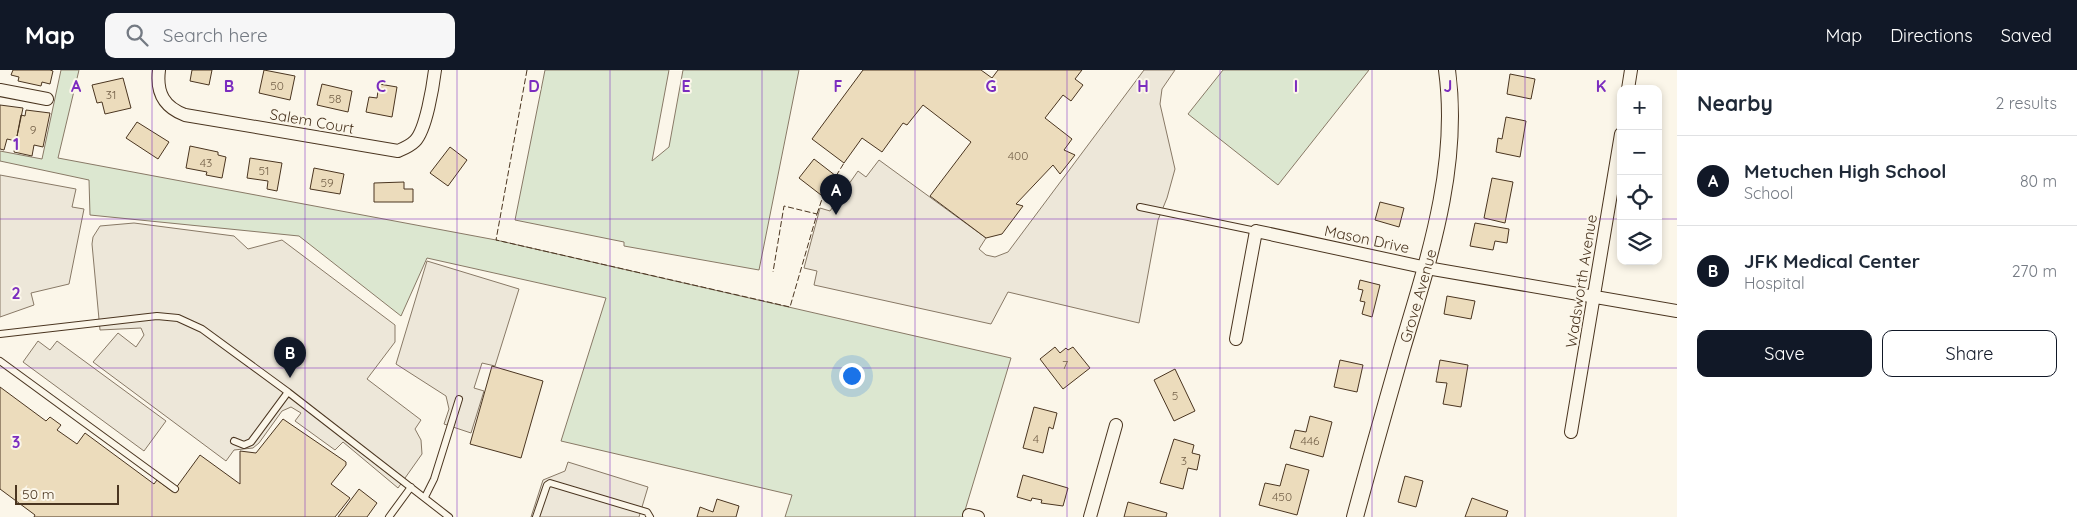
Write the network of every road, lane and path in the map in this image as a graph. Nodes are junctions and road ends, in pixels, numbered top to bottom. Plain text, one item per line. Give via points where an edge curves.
1 (159, 70) edge
2 (435, 70) edge
3 (1447, 70) edge
4 (1631, 70) edge
5 (1629, 85) edge
6 (0, 90) edge
7 (47, 99) dead end
8 (1617, 159) edge
9 (1140, 207) dead end
10 (1256, 231) junction
11 (1427, 268) junction
12 (1595, 295) junction
13 (1677, 310) edge
14 (0, 334) edge
15 (1236, 339) dead end
16 (0, 361) edge
17 (288, 392) junction
18 (459, 399) dead end
19 (1116, 425) dead end
20 (1571, 432) dead end
21 (234, 441) dead end
22 (411, 487) junction
23 (176, 489) dead end
24 (425, 497) junction
25 (389, 517) edge
26 (449, 517) edge
27 (536, 517) edge
28 (650, 517) edge
29 (1090, 517) edge
30 (1355, 517) edge

1 - 2 street, Salem Court via 159,93 163,101 172,110 185,115 398,151 416,140 422,129
3 - 11 street, Grove Avenue via 1447,161 1442,205
4 - 5 street
6 - 7 street
8 - 12 street, Wadsworth Avenue
9 - 10 lane, Mason Drive
10 - 11 street, Mason Drive
10 - 15 street
11 - 12 street, Mason Drive
11 - 30 street, Grove Avenue
12 - 13 street, Mason Drive
12 - 20 street, Wadsworth Avenue
14 - 17 lane via 157,316 178,318 202,329
16 - 23 lane
17 - 21 lane via 251,442 244,445
17 - 22 lane
18 - 24 lane via 434,479
19 - 29 street
22 - 24 lane
22 - 25 lane
24 - 26 lane
27 - 28 lane via 550,483 647,512

